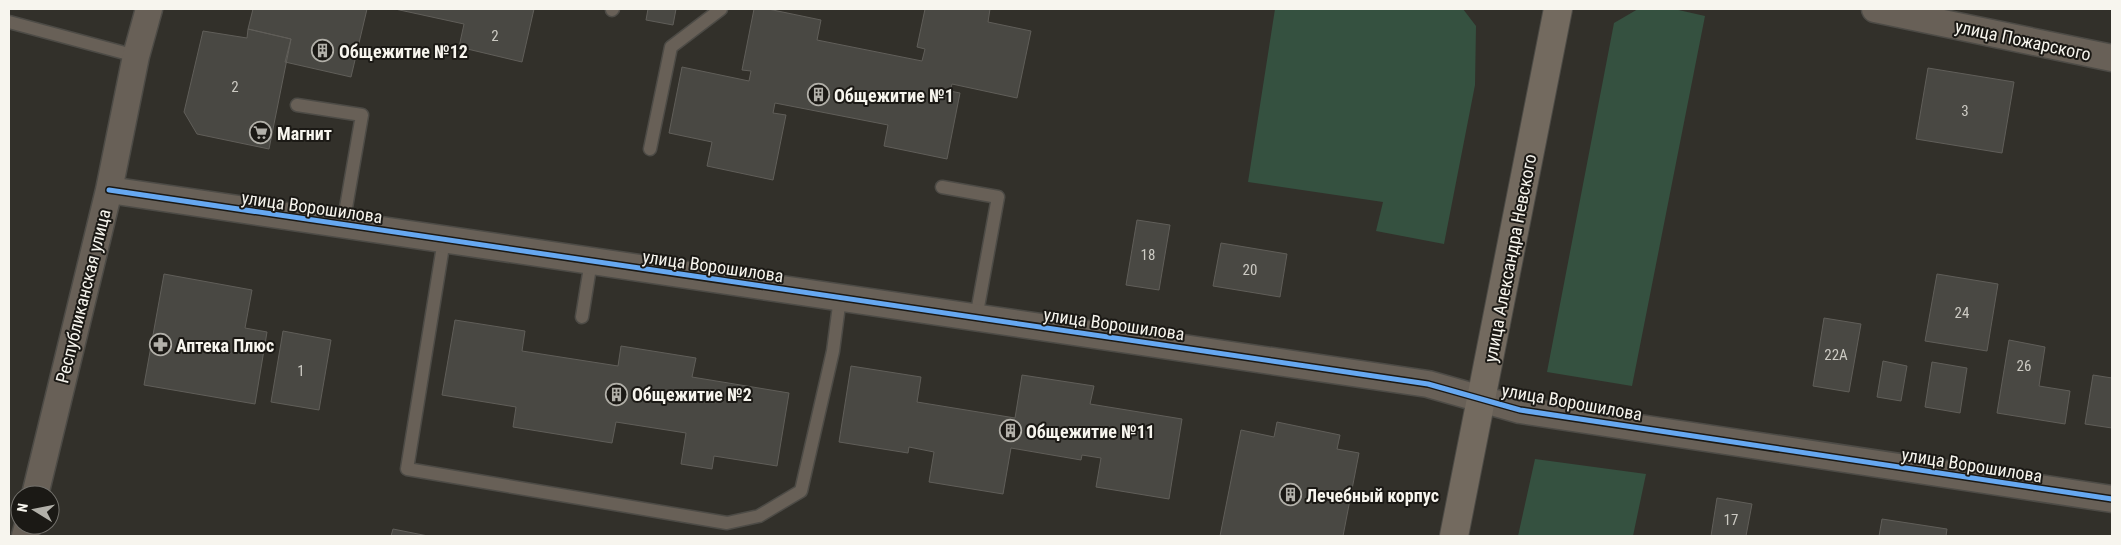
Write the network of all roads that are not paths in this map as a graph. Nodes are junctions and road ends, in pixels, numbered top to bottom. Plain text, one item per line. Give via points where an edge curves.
1 (149, 9) edge
2 (721, 9) edge
3 (1558, 9) edge
4 (1875, 9) edge
5 (9, 22) edge
6 (136, 56) junction
7 (2112, 58) edge
8 (297, 105) dead end
9 (650, 149) dead end
10 (942, 187) dead end
11 (108, 190) junction
12 (343, 225) junction
13 (444, 240) junction
14 (591, 262) junction
15 (840, 298) junction
16 (582, 317) dead end
17 (976, 318) junction
18 (1482, 399) junction
19 (37, 485) edge
20 (2112, 499) edge
21 (1454, 536) edge

1 - 6 street, Республиканская улица
2 - 9 lane via 670,48
3 - 18 main road, улица Александра Невского
4 - 7 street, улица Пожарского
5 - 6 lane
6 - 11 street, Республиканская улица
8 - 12 lane via 362,115
10 - 17 lane via 998,196
11 - 12 street, улица Ворошилова
11 - 19 street, Республиканская улица
12 - 13 street, улица Ворошилова
13 - 14 street, улица Ворошилова
13 - 15 lane via 407,469 727,523 759,516 801,491 833,352
14 - 15 street, улица Ворошилова
14 - 16 lane
15 - 17 street, улица Ворошилова
17 - 18 street, улица Ворошилова via 1428,384
18 - 20 street, улица Ворошилова via 1520,410
18 - 21 main road, улица Александра Невского

